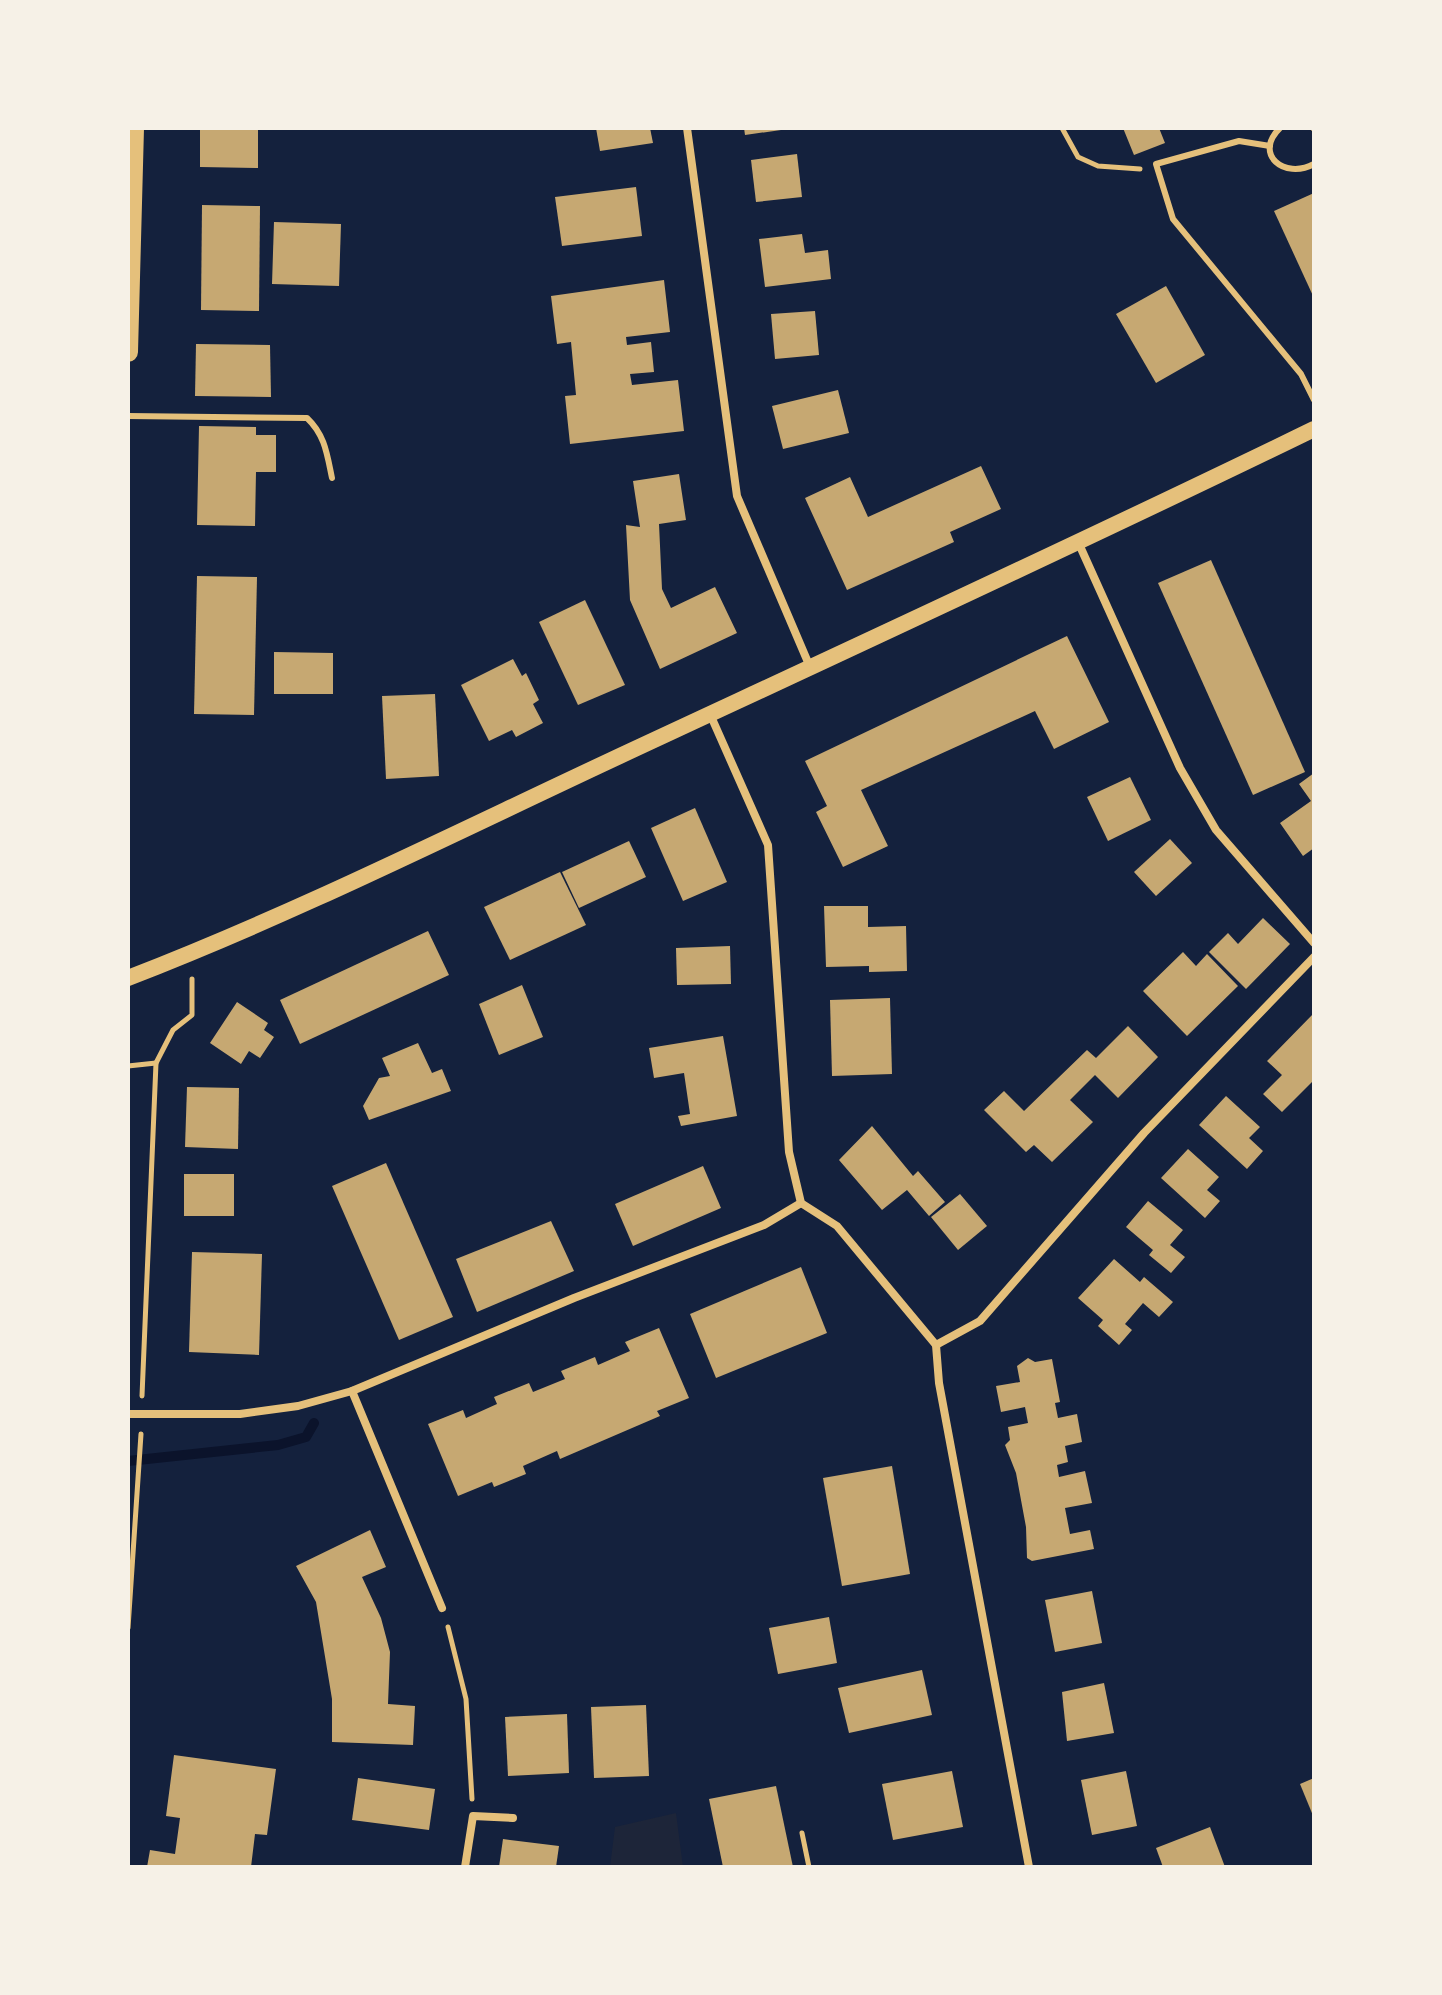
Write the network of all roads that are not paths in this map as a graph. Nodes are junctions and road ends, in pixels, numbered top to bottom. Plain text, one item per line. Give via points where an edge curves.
1 (134, 128) edge
2 (687, 128) edge
3 (1280, 128) edge
4 (1270, 146) junction
5 (1314, 164) edge
6 (128, 352) edge
7 (1314, 400) edge
8 (128, 416) edge
9 (1314, 429) edge
10 (332, 478) dead end
11 (1079, 544) junction
12 (810, 668) junction
13 (710, 714) junction
14 (1314, 943) edge
15 (1314, 957) edge
16 (128, 978) edge
17 (801, 1203) junction
18 (936, 1345) junction
19 (352, 1391) junction
20 (128, 1414) edge
21 (442, 1608) road end
22 (513, 1818) dead end
23 (465, 1867) edge
24 (1029, 1867) edge

1 - 6 main road
2 - 12 street via 737,496
3 - 4 lane
4 - 5 lane via 1283,169 1300,172
4 - 7 lane via 1239,141 1156,164 1173,219 1301,374
8 - 10 lane via 307,418 319,429
9 - 11 main road
11 - 12 main road
11 - 14 street via 1180,768 1216,830
12 - 13 main road
13 - 16 main road via 193,953
13 - 17 street via 768,845 789,1152
15 - 18 street via 1144,1133 980,1321
17 - 18 street via 837,1226
17 - 19 street via 764,1225
18 - 24 street via 982,1630
19 - 20 street via 240,1414
19 - 21 street
22 - 23 street via 473,1816

